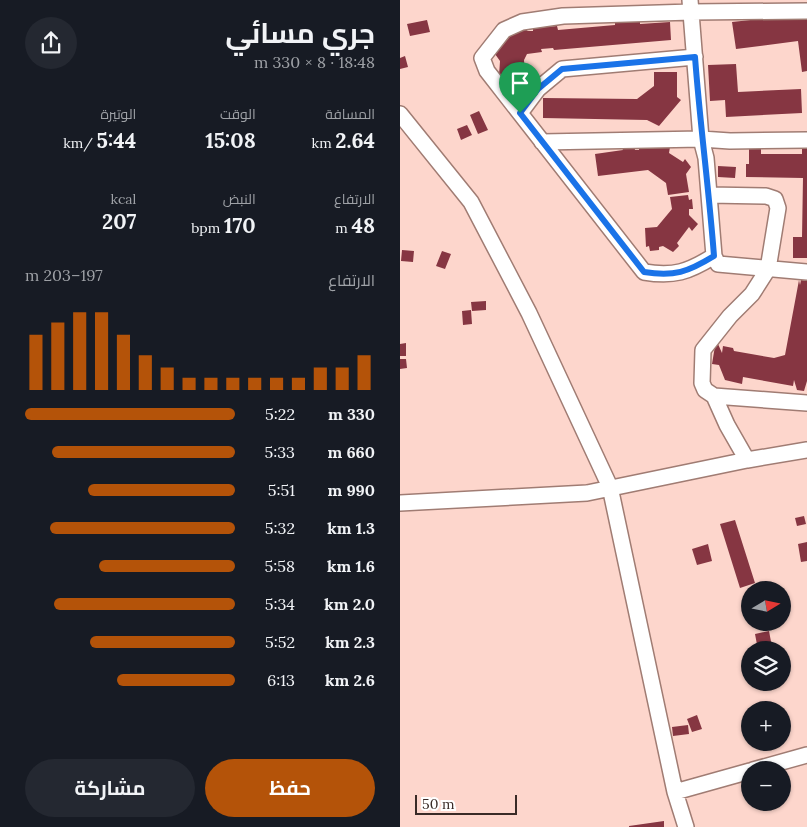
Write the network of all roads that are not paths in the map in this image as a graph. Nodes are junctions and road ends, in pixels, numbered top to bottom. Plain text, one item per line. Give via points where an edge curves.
1 (691, 6) edge
2 (807, 11) edge
3 (695, 57) junction
4 (520, 113) junction
5 (400, 114) edge
6 (701, 139) junction
7 (807, 140) edge
8 (542, 142) junction
9 (709, 195) junction
10 (714, 256) junction
11 (768, 269) junction
12 (807, 272) edge
13 (714, 396) junction
14 (807, 404) edge
15 (807, 450) edge
16 (747, 460) junction
17 (610, 487) junction
18 (400, 503) edge
19 (807, 755) edge
20 (785, 761) edge
21 (741, 773) edge
22 (675, 792) junction
23 (686, 827) edge

1 - 2 street
1 - 3 street
1 - 4 street via 563,16 522,22 504,30 482,58 487,71
3 - 4 street via 562,69 538,89
3 - 6 street
4 - 8 street
5 - 17 street via 471,202 530,313
6 - 7 street
6 - 8 street
6 - 9 street
8 - 10 street via 644,272 666,275 688,270
9 - 10 street
9 - 11 street via 766,196 774,199 778,208
10 - 11 street via 718,264 725,266
11 - 12 street
11 - 13 street via 752,294 703,350 702,383 705,390
13 - 14 street
13 - 16 street
15 - 16 street
16 - 17 street
17 - 18 street via 586,492
17 - 22 street
19 - 20 street
21 - 22 street
22 - 23 street

